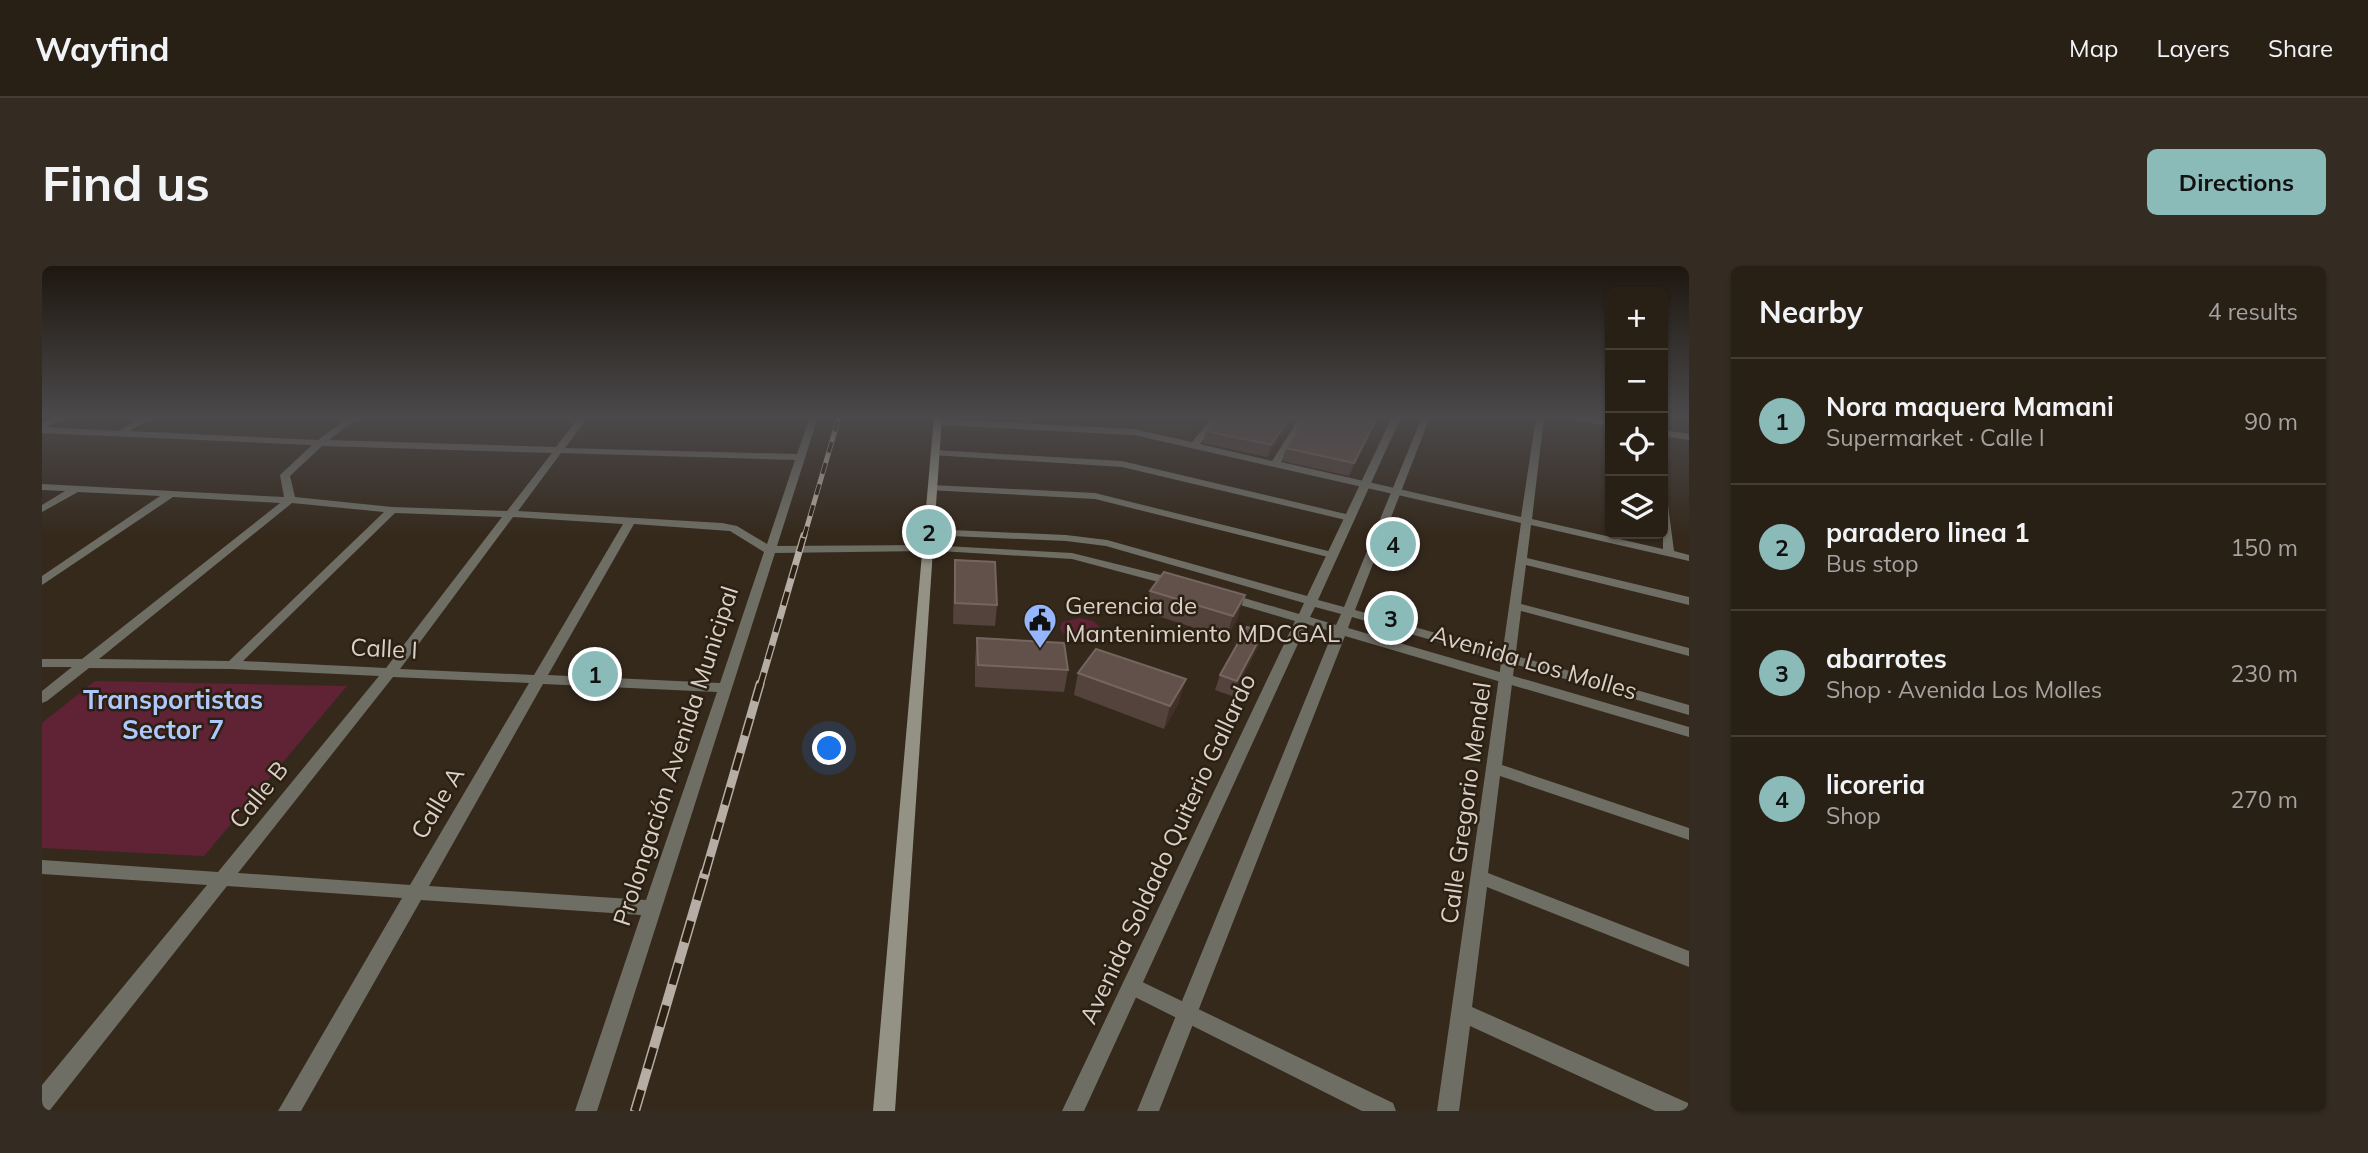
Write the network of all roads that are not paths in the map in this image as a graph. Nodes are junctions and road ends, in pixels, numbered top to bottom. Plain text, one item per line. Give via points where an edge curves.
1 (305, 456) edge
2 (553, 456) edge
3 (781, 456) edge
4 (935, 456) edge
5 (993, 456) edge
6 (1241, 456) edge
7 (1280, 456) edge
8 (1378, 456) edge
9 (1410, 456) edge
10 (1535, 456) edge
11 (801, 457) joint
12 (1275, 464) junction
13 (1365, 485) junction
14 (42, 487) edge
15 (932, 488) junction
16 (76, 489) junction
17 (1396, 492) junction
18 (170, 494) junction
19 (290, 500) junction
20 (42, 509) edge
21 (392, 510) junction
22 (510, 514) junction
23 (1350, 518) junction
24 (630, 521) junction
25 (1527, 522) junction
26 (929, 532) junction
27 (1666, 539) edge
28 (927, 548) junction
29 (768, 550) junction
30 (1668, 554) junction
31 (1332, 555) junction
32 (1689, 558) edge
33 (1521, 560) junction
34 (42, 581) edge
35 (1184, 585) edge
36 (1209, 592) edge
37 (1689, 601) edge
38 (1310, 602) junction
39 (1515, 606) junction
40 (1348, 613) junction
41 (1303, 619) junction
42 (1341, 630) junction
43 (1689, 652) edge
44 (1508, 658) junction
45 (42, 663) edge
46 (232, 664) junction
47 (85, 665) junction
48 (390, 672) junction
49 (1506, 678) junction
50 (540, 679) junction
51 (724, 688) junction
52 (42, 698) edge
53 (1689, 710) edge
54 (1689, 732) edge
55 (1494, 768) junction
56 (1689, 834) edge
57 (42, 867) edge
58 (1479, 877) junction
59 (222, 879) junction
60 (414, 892) junction
61 (652, 908) junction
62 (1689, 959) edge
63 (1132, 986) junction
64 (1461, 1012) junction
65 (1187, 1013) junction
66 (42, 1102) edge
67 (289, 1111) edge
68 (586, 1111) edge
69 (884, 1111) edge
70 (1073, 1111) edge
71 (1148, 1111) edge
72 (1385, 1111) edge
73 (1448, 1111) edge
74 (1680, 1111) edge

1 - 19 street via 285,475
2 - 22 street, Calle B
3 - 11 street
4 - 15 main road
5 - 23 street via 1122,464
6 - 12 street
7 - 12 street
8 - 13 street, Avenida Soldado Quiterio Gallardo
9 - 17 street
10 - 25 street, Calle Gregorio Mendel
11 - 29 street, Prolongación Avenida Municipal
12 - 13 street
13 - 17 street
13 - 23 street, Avenida Soldado Quiterio Gallardo
14 - 16 street
15 - 26 main road
15 - 31 street via 1095,496
16 - 18 street
16 - 20 street
17 - 25 street
17 - 40 street
18 - 19 street
18 - 34 street
19 - 21 street
19 - 47 street
21 - 22 street
21 - 46 street
22 - 24 street
22 - 48 street, Calle B
23 - 31 street, Avenida Soldado Quiterio Gallardo
24 - 29 street via 733,528
24 - 50 street, Calle A
25 - 30 street
25 - 33 street, Calle Gregorio Mendel
26 - 28 main road
26 - 38 street, Avenida Los Molles via 1092,540
27 - 30 street
28 - 29 street
28 - 35 street via 1072,556
28 - 69 main road
29 - 51 street, Prolongación Avenida Municipal
30 - 32 street
31 - 38 street, Avenida Soldado Quiterio Gallardo
33 - 37 street
33 - 39 street, Calle Gregorio Mendel
36 - 41 street, Avenida Los Molles
38 - 40 street, Avenida Los Molles
38 - 41 street, Avenida Soldado Quiterio Gallardo
39 - 43 street
39 - 44 street, Calle Gregorio Mendel
40 - 42 street
40 - 44 street, Avenida Los Molles
41 - 42 street, Avenida Los Molles
41 - 63 street, Avenida Soldado Quiterio Gallardo
42 - 49 street, Avenida Los Molles
42 - 65 street
44 - 49 street, Calle Gregorio Mendel
44 - 53 street, Avenida Los Molles
45 - 47 street, Calle I
46 - 47 street, Calle I
46 - 48 street, Calle I
47 - 52 street
48 - 50 street, Calle I
48 - 59 street, Calle B
49 - 54 street, Avenida Los Molles
49 - 55 street, Calle Gregorio Mendel
50 - 51 street, Calle I
50 - 60 street, Calle A
51 - 61 street, Prolongación Avenida Municipal
55 - 56 street
55 - 58 street, Calle Gregorio Mendel
57 - 59 street
58 - 62 street
58 - 64 street, Calle Gregorio Mendel
59 - 60 street
59 - 66 street, Calle B
60 - 61 street
60 - 67 street, Calle A
61 - 68 street, Prolongación Avenida Municipal
63 - 65 street
63 - 70 street, Avenida Soldado Quiterio Gallardo
64 - 73 street, Calle Gregorio Mendel
64 - 74 street
65 - 71 street
65 - 72 street

